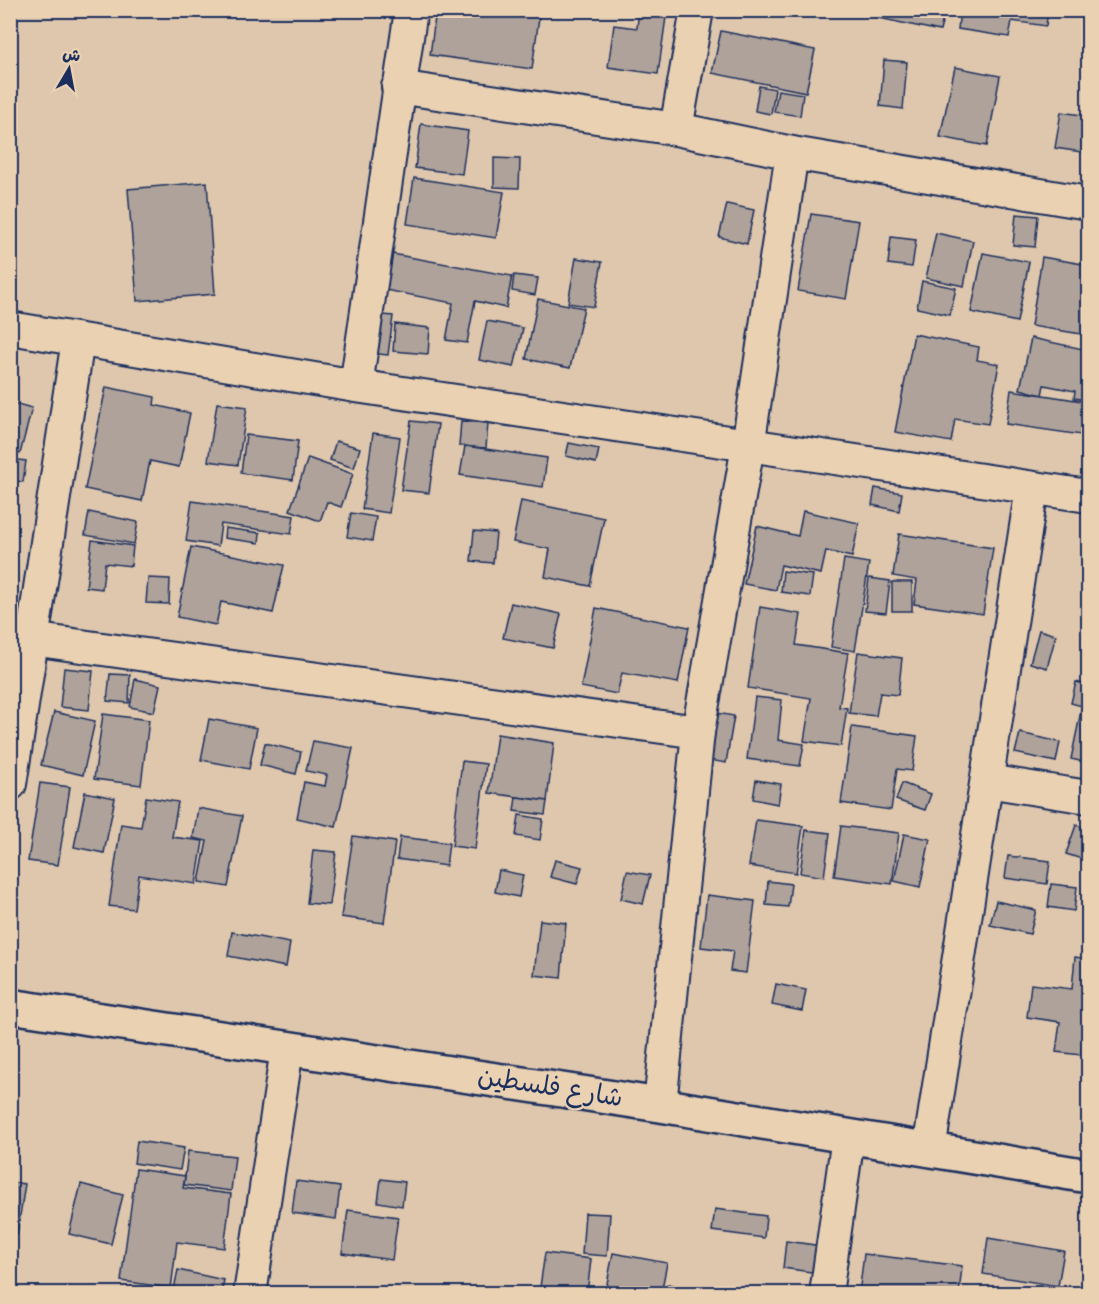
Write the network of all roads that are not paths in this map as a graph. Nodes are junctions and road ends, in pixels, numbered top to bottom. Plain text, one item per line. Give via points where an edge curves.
1 (411, 10) edge
2 (697, 10) edge
3 (398, 87) junction
4 (676, 129) junction
5 (792, 153) junction
6 (1089, 203) edge
7 (10, 328) edge
8 (78, 340) junction
9 (356, 386) junction
10 (748, 446) junction
11 (1032, 488) junction
12 (1089, 496) edge
13 (31, 639) junction
14 (698, 732) junction
15 (987, 781) junction
16 (10, 784) edge
17 (1089, 797) edge
18 (10, 1006) edge
19 (287, 1049) junction
20 (660, 1106) junction
21 (848, 1137) junction
22 (929, 1150) junction
23 (1089, 1176) edge
24 (249, 1293) edge
25 (826, 1293) edge

1 - 3 street
2 - 4 street
3 - 4 street
3 - 9 street
4 - 5 street
5 - 6 street
5 - 10 street
7 - 8 street
8 - 9 street
8 - 13 street
9 - 10 street
10 - 11 street
10 - 14 street
11 - 12 street
11 - 15 street
13 - 14 street
13 - 16 street
14 - 20 street
15 - 17 street
15 - 22 street
18 - 19 street, شارع فلسطين
19 - 20 street, شارع فلسطين
19 - 24 street
20 - 21 street, شارع فلسطين
21 - 22 street, شارع فلسطين
21 - 25 street
22 - 23 street, شارع فلسطين

